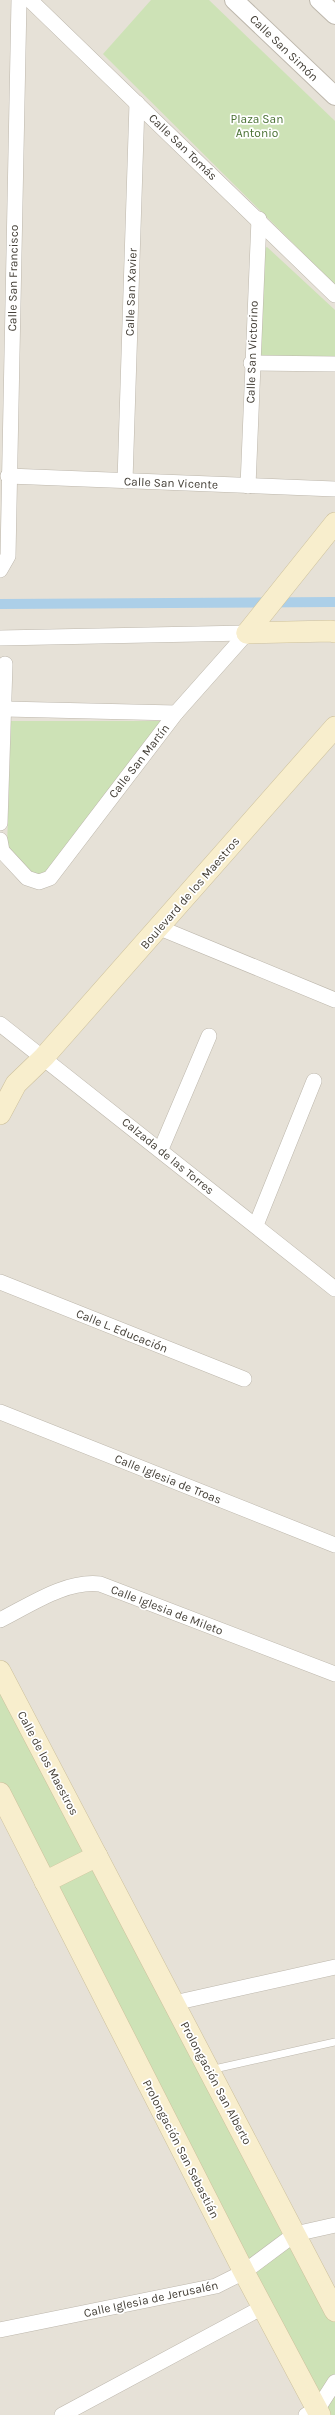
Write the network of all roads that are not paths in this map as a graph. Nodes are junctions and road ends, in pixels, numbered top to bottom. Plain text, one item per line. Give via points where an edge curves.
1 (19, 0) edge
2 (30, 0) edge
3 (234, 0) edge
4 (320, 0) edge
5 (335, 15) edge
6 (335, 96) edge
7 (137, 102) junction
8 (259, 219) junction
9 (335, 295) edge
10 (251, 363) junction
11 (335, 364) edge
12 (8, 476) junction
13 (125, 481) junction
14 (248, 486) junction
15 (335, 489) edge
16 (335, 523) edge
17 (0, 570) edge
18 (334, 631) edge
19 (247, 633) junction
20 (0, 638) edge
21 (5, 664) dead end
22 (5, 709) junction
23 (176, 714) junction
24 (335, 727) edge
25 (0, 823) edge
26 (0, 840) edge
27 (160, 928) junction
28 (335, 1000) edge
29 (0, 1024) edge
30 (209, 1036) dead end
31 (44, 1057) junction
32 (314, 1081) dead end
33 (0, 1114) edge
34 (160, 1149) junction
35 (256, 1225) junction
36 (0, 1282) edge
37 (335, 1289) edge
38 (244, 1379) dead end
39 (0, 1412) edge
40 (335, 1545) edge
41 (0, 1620) edge
42 (0, 1671) edge
43 (335, 1674) edge
44 (7, 1700) edge
45 (0, 1793) edge
46 (97, 1856) junction
47 (45, 1882) junction
48 (335, 1967) edge
49 (174, 2003) junction
50 (335, 2042) edge
51 (209, 2070) junction
52 (335, 2226) edge
53 (295, 2234) junction
54 (244, 2272) junction
55 (263, 2307) junction
56 (335, 2311) edge
57 (0, 2330) edge
58 (335, 2382) edge
59 (314, 2413) edge
60 (62, 2415) edge

1 - 12 street, Calle San Francisco
2 - 7 street, Calle San Tomás
3 - 6 street, Calle San Simón
4 - 5 street
7 - 8 street, Calle San Tomás
7 - 13 street, Calle San Xavier
8 - 9 street, Calle San Tomás
8 - 10 street, Calle San Victorino
10 - 11 street
10 - 14 street, Calle San Victorino
12 - 13 street, Calle San Vicente
12 - 17 street, Calle San Francisco via 8,556
13 - 14 street, Calle San Vicente
14 - 15 street, Calle San Vicente
16 - 19 main road
18 - 19 main road
19 - 20 street
19 - 23 street
21 - 22 street
22 - 23 street, Calle San Martín
22 - 25 street
23 - 26 street, Calle San Martín via 50,878 39,882 27,878 2,851
24 - 27 main road, Boulevard de los Maestros
27 - 28 street
27 - 31 main road, Boulevard de los Maestros
29 - 31 street, Calzada de las Torres
30 - 34 street
31 - 33 main road, Boulevard de los Maestros via 16,1084
31 - 34 street, Calzada de las Torres
32 - 35 street
34 - 35 street, Calzada de las Torres
35 - 37 street, Calzada de las Torres
36 - 38 street, Calle L. Educación
39 - 40 street, Calle Iglesia de Troas
41 - 43 street, Calle Iglesia de Mileto via 72,1586 86,1582 100,1584
42 - 44 main road, Calle de los Maestros
44 - 46 main road, Calle de los Maestros
45 - 47 main road
46 - 47 main road
46 - 49 main road, Prolongación San Alberto
47 - 54 main road, Prolongación San Sebastián
48 - 49 street
49 - 51 main road, Prolongación San Alberto
50 - 51 lane
51 - 53 main road, Prolongación San Alberto
52 - 53 street, Calle Iglesia de Jerusalén
53 - 54 street, Calle Iglesia de Jerusalén
53 - 56 main road, Prolongación San Alberto
54 - 55 main road, Prolongación San Sebastián
54 - 57 street, Calle Iglesia de Jerusalén via 216,2286
55 - 59 main road, Prolongación San Sebastián
55 - 60 street
58 - 59 street

